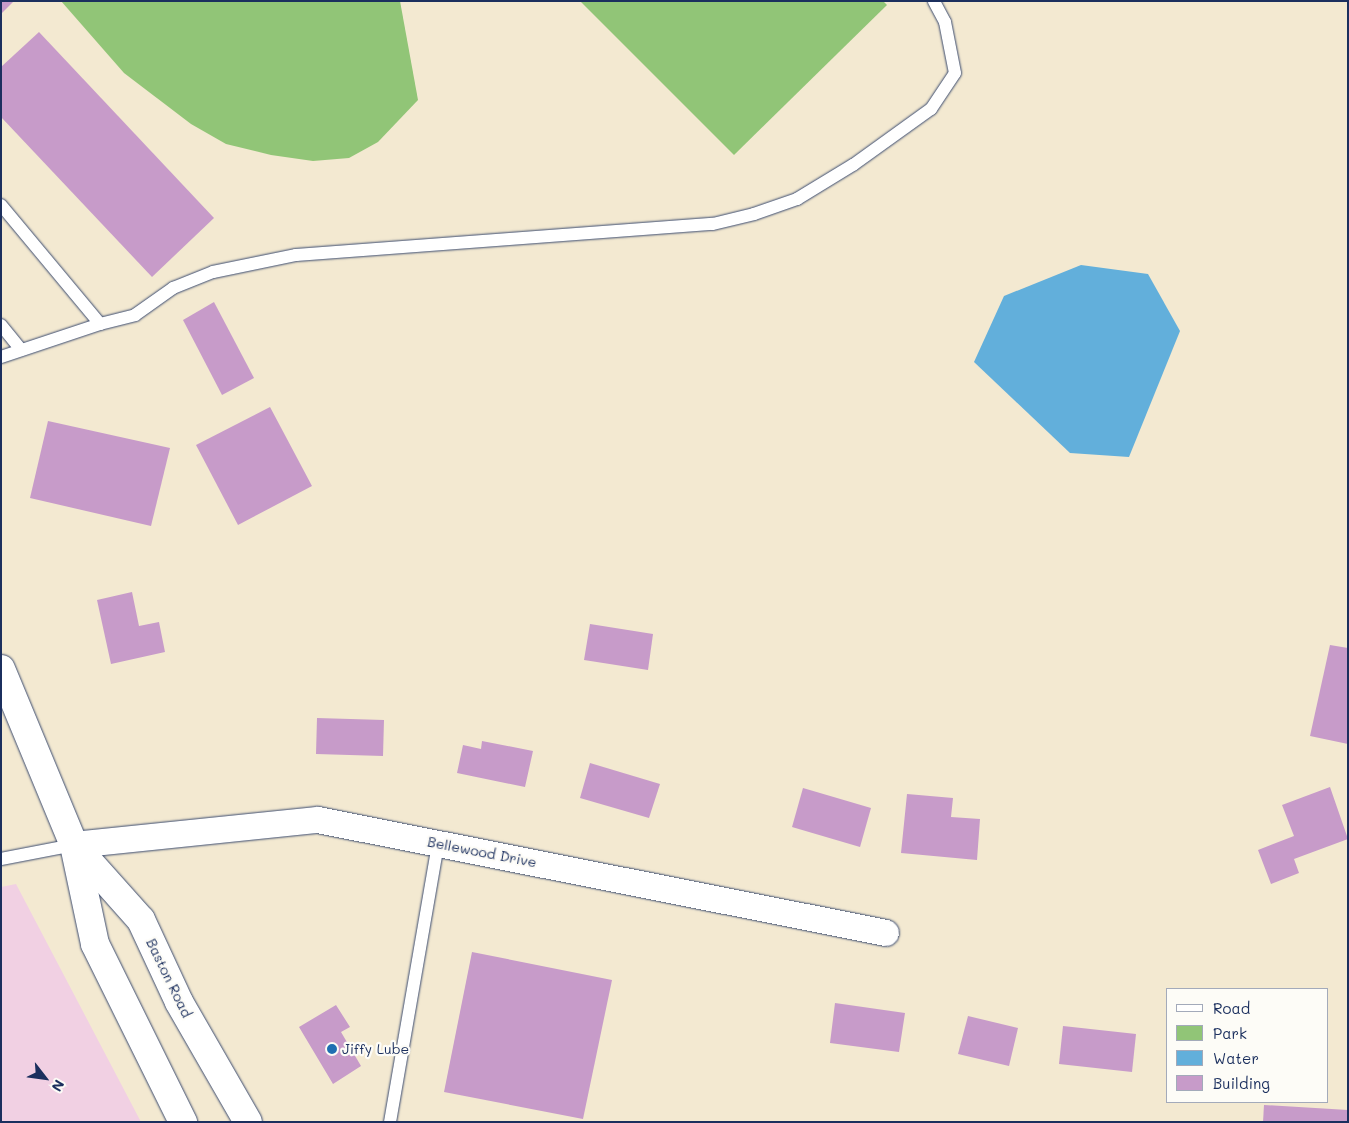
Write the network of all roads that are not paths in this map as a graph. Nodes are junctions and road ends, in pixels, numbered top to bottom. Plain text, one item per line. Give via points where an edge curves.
1 (934, 1) edge
2 (1, 205) edge
3 (100, 324) junction
4 (1, 325) edge
5 (22, 350) junction
6 (1, 357) edge
7 (1, 669) edge
8 (438, 843) junction
9 (74, 845) junction
10 (1, 859) edge
11 (886, 933) dead end
12 (183, 1122) edge
13 (248, 1122) edge
14 (390, 1122) edge

1 - 3 lane via 945,22 955,74 931,109 853,165 797,198 754,214 713,224 296,255 213,272 173,288 135,315
2 - 3 lane
3 - 5 lane
4 - 5 lane
5 - 6 lane
7 - 9 main road, Baston Road
8 - 9 street, Bellewood Drive via 318,820
8 - 11 street, Bellewood Drive
8 - 14 lane
9 - 10 lane
9 - 12 main road, Baston Road via 95,944
9 - 13 main road, Baston Road via 141,920 179,1002

